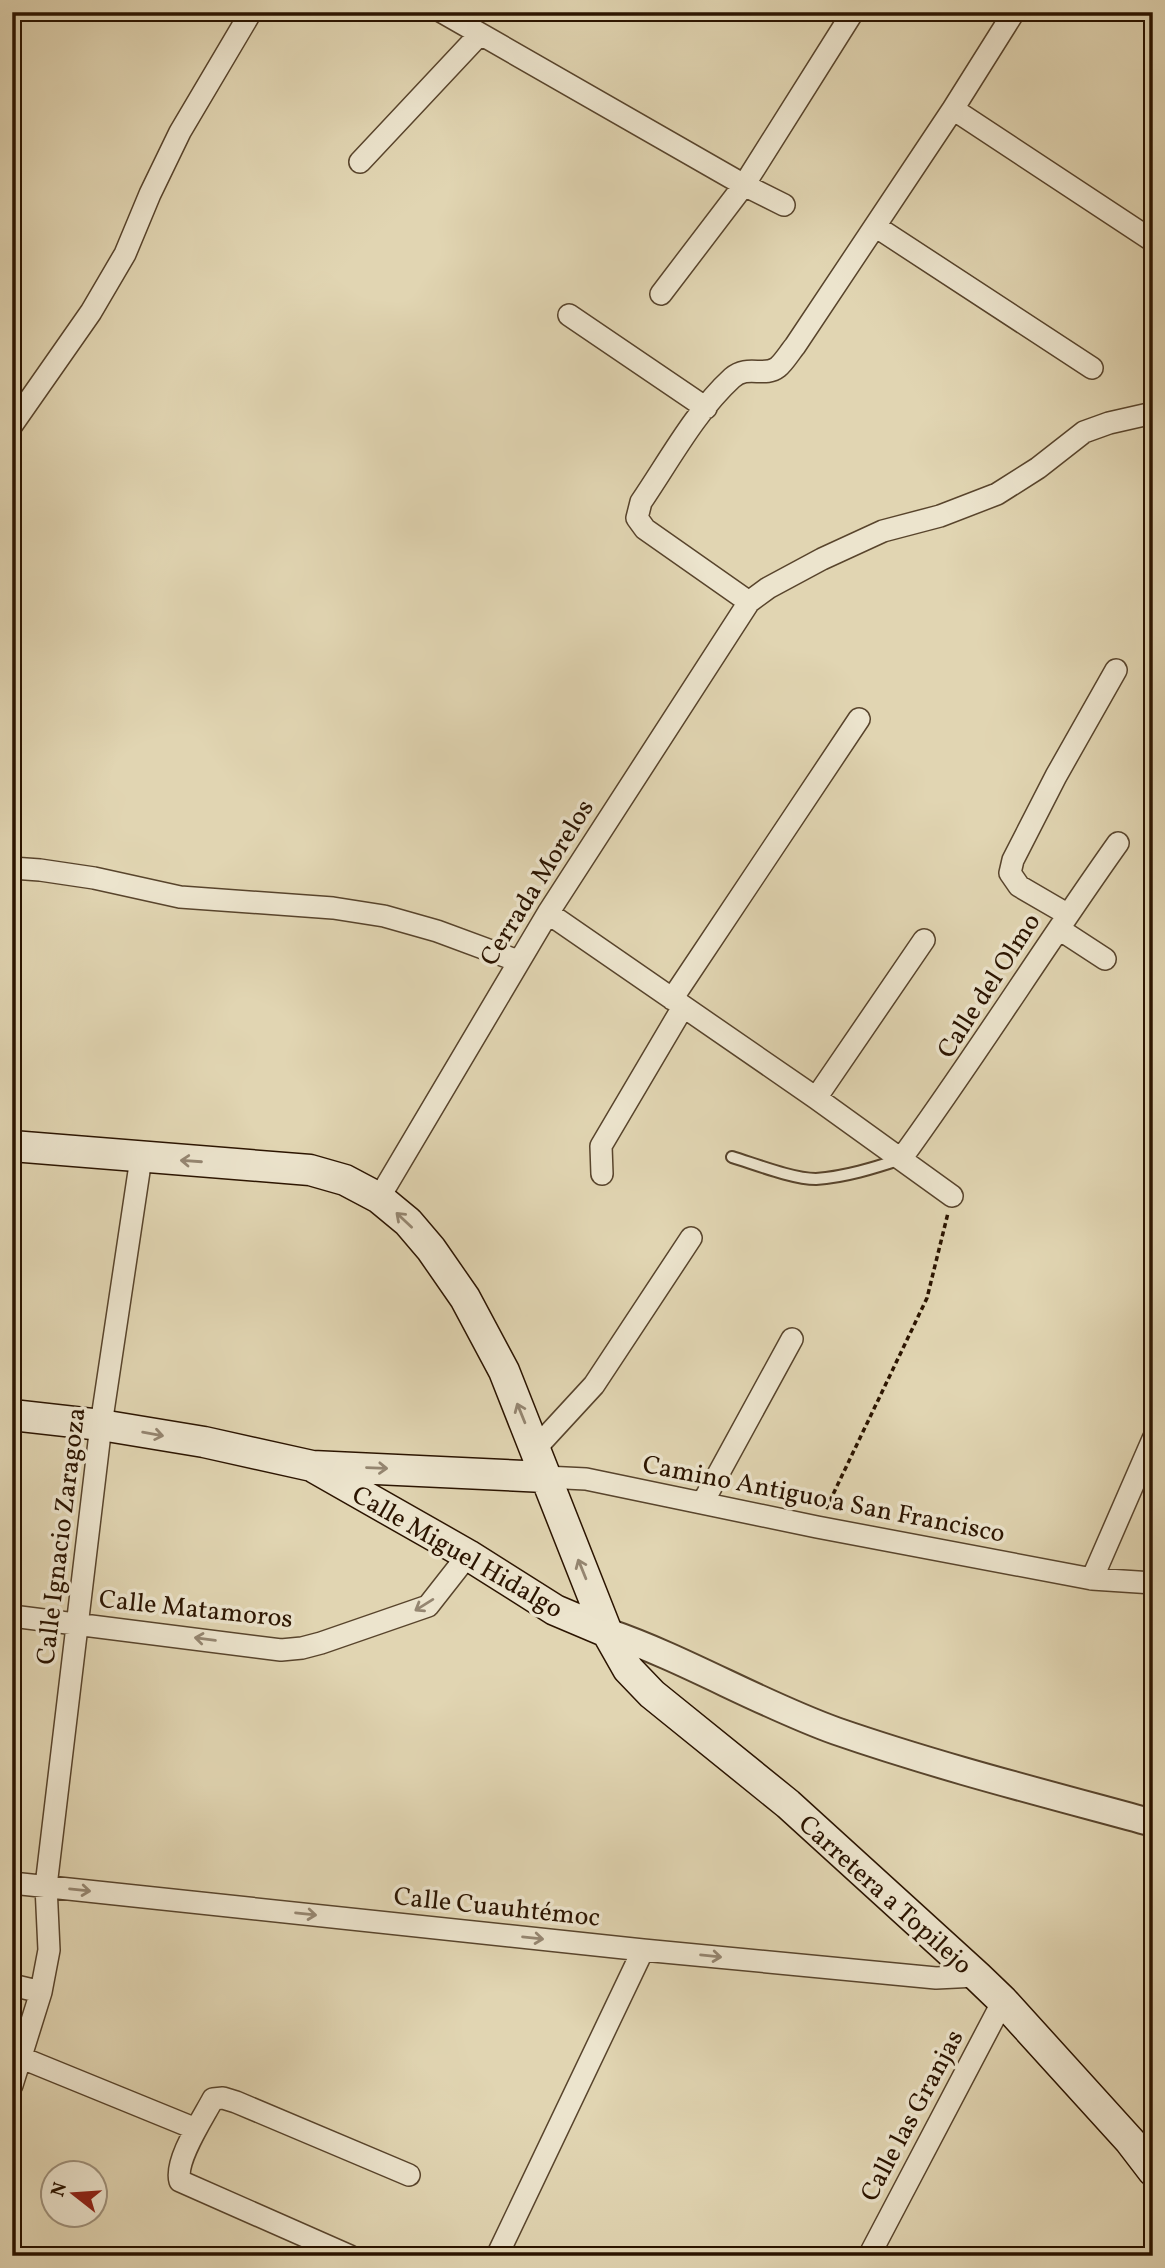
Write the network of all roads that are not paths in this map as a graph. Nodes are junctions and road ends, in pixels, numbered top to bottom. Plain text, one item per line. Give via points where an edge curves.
1 (251, 12) edge
2 (442, 12) edge
3 (853, 12) edge
4 (1014, 12) edge
5 (480, 34) junction
6 (953, 109) junction
7 (360, 162) dead end
8 (744, 185) junction
9 (783, 205) dead end
10 (875, 226) junction
11 (1153, 241) edge
12 (661, 294) dead end
13 (569, 315) dead end
14 (1092, 368) dead end
15 (706, 408) junction
16 (1153, 413) edge
17 (12, 425) edge
18 (749, 602) junction
19 (1116, 670) dead end
20 (859, 719) dead end
21 (1118, 843) dead end
22 (12, 869) edge
23 (548, 913) junction
24 (1063, 922) junction
25 (924, 940) dead end
26 (1105, 959) dead end
27 (518, 961) junction
28 (677, 1003) junction
29 (816, 1098) junction
30 (12, 1146) edge
31 (732, 1157) dead end
32 (141, 1158) junction
33 (901, 1159) junction
34 (601, 1174) dead end
35 (952, 1196) road end
36 (379, 1198) junction
37 (691, 1238) dead end
38 (792, 1339) dead end
39 (12, 1415) edge
40 (101, 1425) junction
41 (1153, 1439) edge
42 (535, 1449) junction
43 (312, 1466) junction
44 (545, 1477) junction
45 (704, 1502) junction
46 (468, 1555) junction
47 (1092, 1579) junction
48 (1153, 1583) edge
49 (12, 1616) edge
50 (77, 1624) junction
51 (607, 1632) junction
52 (1153, 1824) edge
53 (12, 1883) edge
54 (46, 1886) junction
55 (643, 1950) junction
56 (977, 1976) junction
57 (12, 1985) edge
58 (41, 1992) junction
59 (1003, 2001) junction
60 (22, 2058) junction
61 (12, 2085) edge
62 (196, 2129) junction
63 (1153, 2171) edge
64 (409, 2175) dead end
65 (350, 2256) edge
66 (497, 2256) edge
67 (869, 2256) edge

1 - 17 street via 180,132 125,254 91,312
2 - 5 street
3 - 8 street
4 - 6 street
5 - 7 street
5 - 8 street
6 - 10 street
6 - 11 street
8 - 9 street
8 - 12 street
10 - 14 street
10 - 15 street via 777,368 748,370 734,377
13 - 15 street
15 - 18 street via 641,502 637,518 645,529
16 - 18 street via 1084,432 997,494 883,531 822,559
18 - 23 street, Cerrada Morelos
19 - 24 street, Calle del Olmo via 1056,776 1010,873
20 - 28 street
21 - 24 street
22 - 27 street via 94,878 180,897 384,916
23 - 27 street, Cerrada Morelos
23 - 28 street
24 - 26 street
24 - 33 street, Calle del Olmo
25 - 29 street
27 - 36 street, Cerrada Morelos
28 - 29 street
28 - 34 street via 601,1146
29 - 33 street
30 - 32 main road, Carretera a Topilejo
31 - 33 lane via 814,1179 865,1171
36 -> 32 main road, Carretera a Topilejo via 345,1180 310,1170
32 - 40 street, Calle Ignacio Zaragoza
33 - 35 street
42 -> 36 main road, Carretera a Topilejo via 504,1371 465,1298 416,1231
37 - 42 street via 594,1385
38 - 45 street
39 - 40 main road, Calle Miguel Hidalgo
40 -> 43 main road, Calle Miguel Hidalgo
40 - 50 street, Calle Ignacio Zaragoza
41 - 47 street
42 - 44 main road, Carretera a Topilejo
43 -> 44 main road, Calle Miguel Hidalgo
43 - 46 main road, Calle Miguel Hidalgo
44 - 45 street, Camino Antiguo a San Francisco via 586,1479
51 -> 44 main road, Carretera a Topilejo
45 - 47 street, Camino Antiguo a San Francisco
46 -> 50 street, Calle Matamoros via 428,1606 302,1648 281,1650
46 - 51 main road, Calle Miguel Hidalgo via 555,1610
47 - 48 street, Camino Antiguo a San Francisco
49 - 50 street, Calle Matamoros
50 - 54 street, Calle Ignacio Zaragoza
51 - 52 street via 837,1731
51 - 56 main road, Carretera a Topilejo via 628,1669 652,1694 788,1804
53 - 54 street, Calle Cuauhtémoc
54 -> 55 street, Calle Cuauhtémoc
54 - 58 street, Calle Ignacio Zaragoza via 49,1950
55 -> 56 street, Calle Cuauhtémoc via 936,1978
55 - 66 street
56 - 59 main road, Carretera a Topilejo
57 - 58 street
58 - 60 street, Calle Ignacio Zaragoza
59 - 63 main road, Carretera a Topilejo
59 - 67 street, Calle las Granjas
60 - 61 street, Calle Ignacio Zaragoza
60 - 62 street
62 - 64 street via 213,2099 223,2098
62 - 65 street via 177,2172 180,2181

